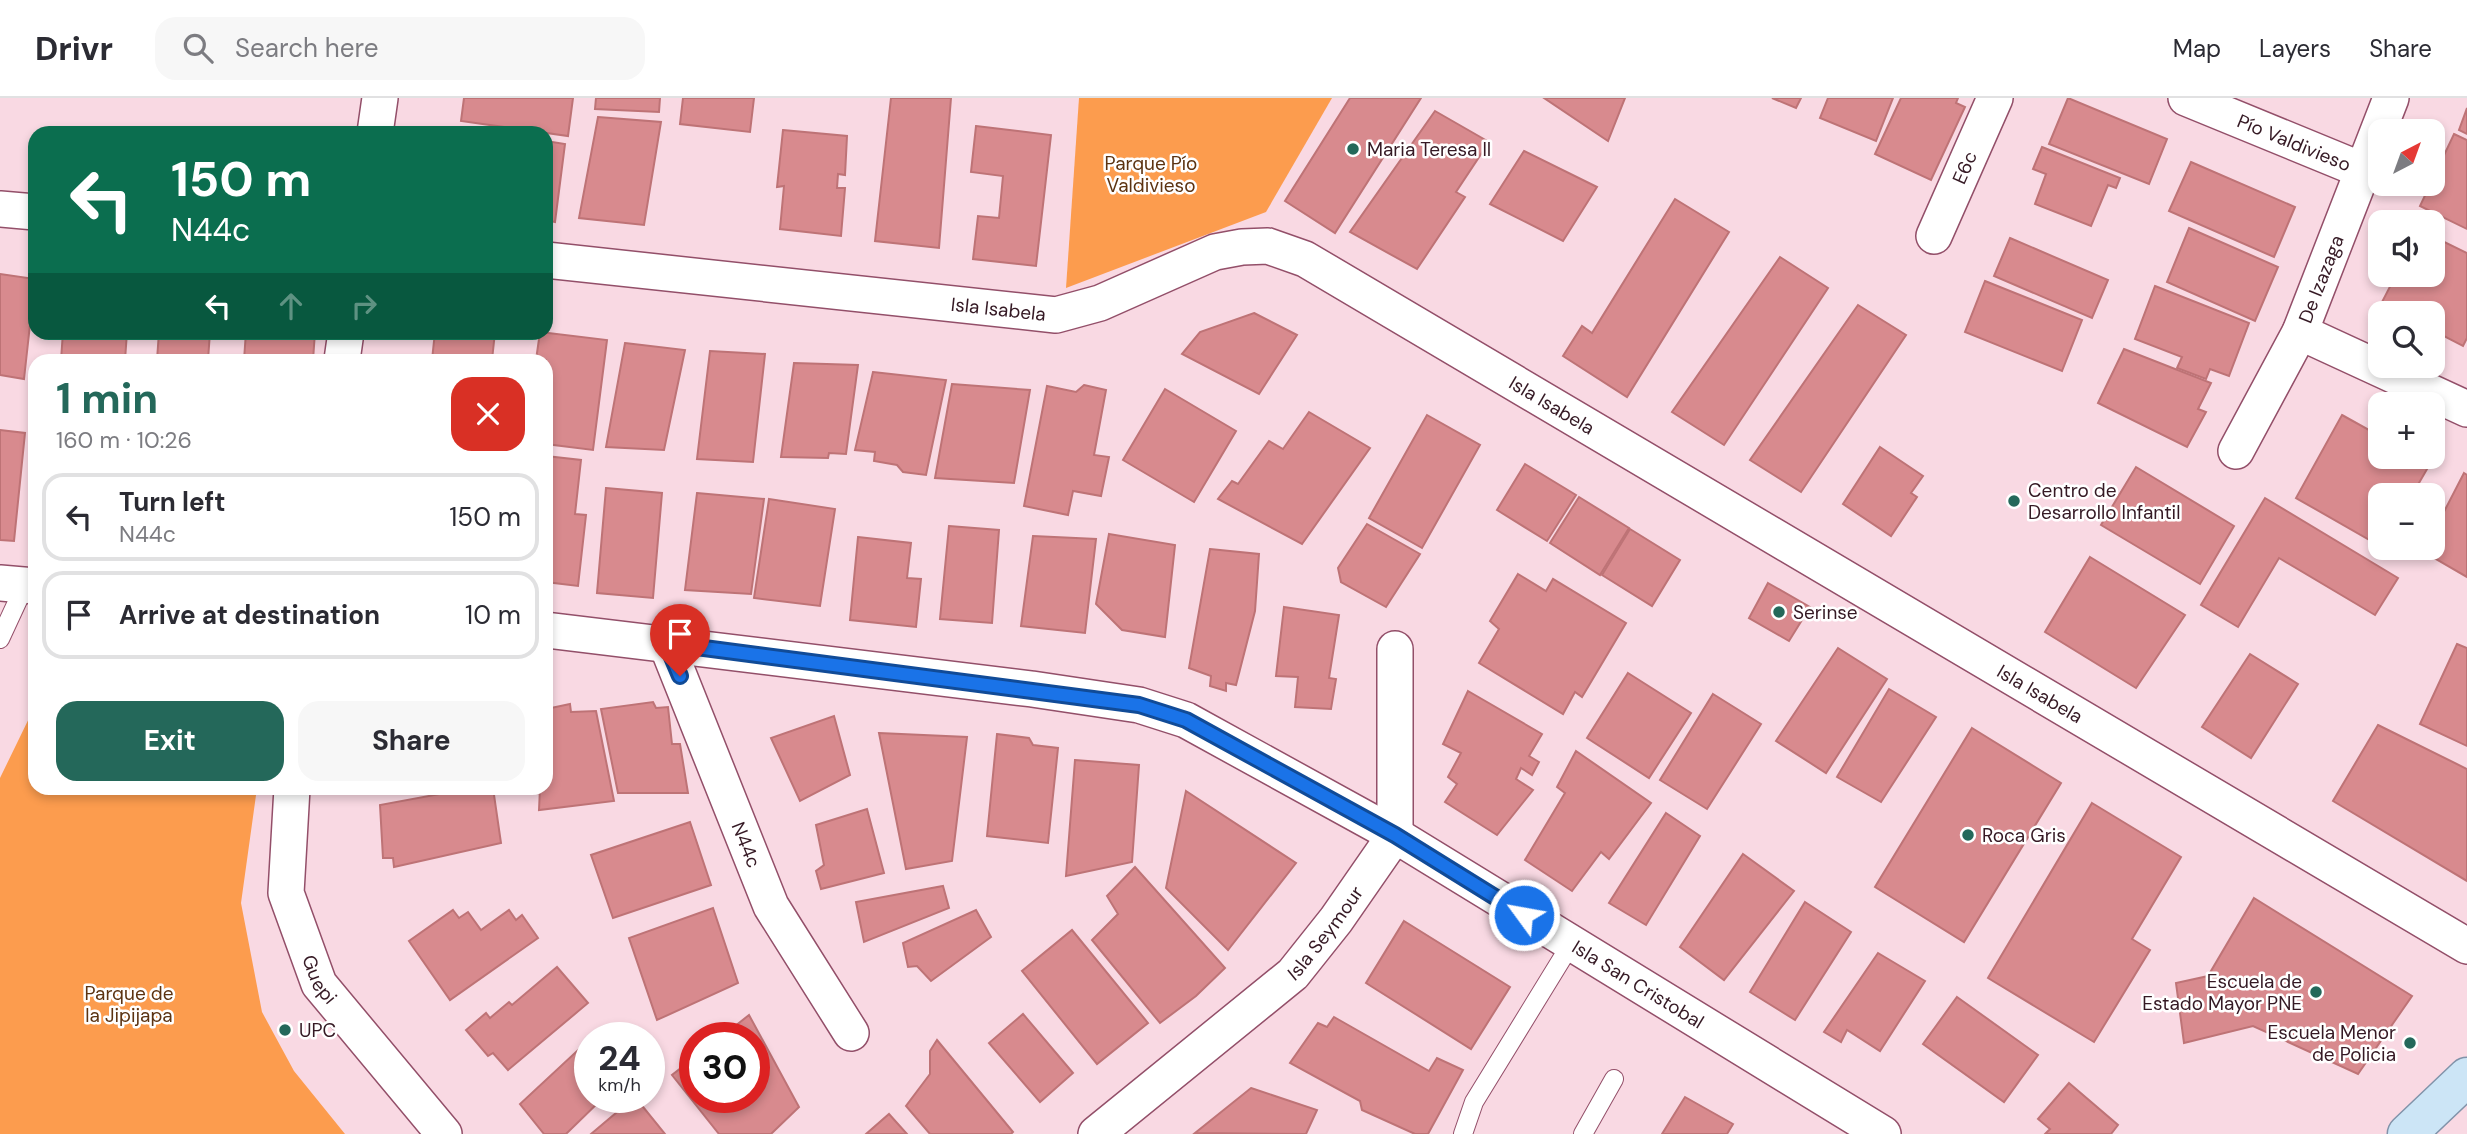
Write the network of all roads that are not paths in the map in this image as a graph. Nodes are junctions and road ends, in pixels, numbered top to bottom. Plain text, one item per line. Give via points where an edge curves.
1 (380, 98) edge
2 (1995, 98) edge
3 (2186, 98) edge
4 (2391, 98) edge
5 (375, 126) edge
6 (2364, 171) junction
7 (0, 209) edge
8 (28, 211) edge
9 (1934, 236) dead end
10 (553, 261) edge
11 (2300, 332) junction
12 (2467, 409) edge
13 (2236, 451) dead end
14 (20, 585) edge
15 (553, 631) edge
16 (0, 639) edge
17 (666, 643) junction
18 (1395, 649) dead end
19 (292, 795) edge
20 (1395, 835) junction
21 (1571, 944) junction
22 (2467, 946) edge
23 (851, 1033) dead end
24 (2467, 1077) edge
25 (1614, 1079) dead end
26 (444, 1134) edge
27 (1096, 1134) edge
28 (1463, 1134) edge
29 (1583, 1134) edge
30 (1883, 1134) edge
31 (2407, 1134) edge

1 - 5 street
2 - 9 street, E6c
3 - 6 street, Pío Valdivieso
4 - 6 street, De Izazaga
6 - 11 street, De Izazaga
7 - 8 street
10 - 22 street, Isla Isabela via 1056,316 1100,303 1215,252 1268,246 1305,259
11 - 12 street
11 - 13 street, De Izazaga
14 - 16 lane
15 - 17 street, Isla San Cristobal
17 - 20 street, Isla San Cristobal via 1139,705 1186,720
17 - 23 street, N44c via 771,906
18 - 20 street
19 - 26 street, Guepi via 286,893 319,984
20 - 21 street, Isla San Cristobal
20 - 27 street, Isla Seymour via 1293,974
21 - 28 lane via 1474,1102
21 - 30 street, Isla San Cristobal
24 - 31 main road
25 - 29 lane

